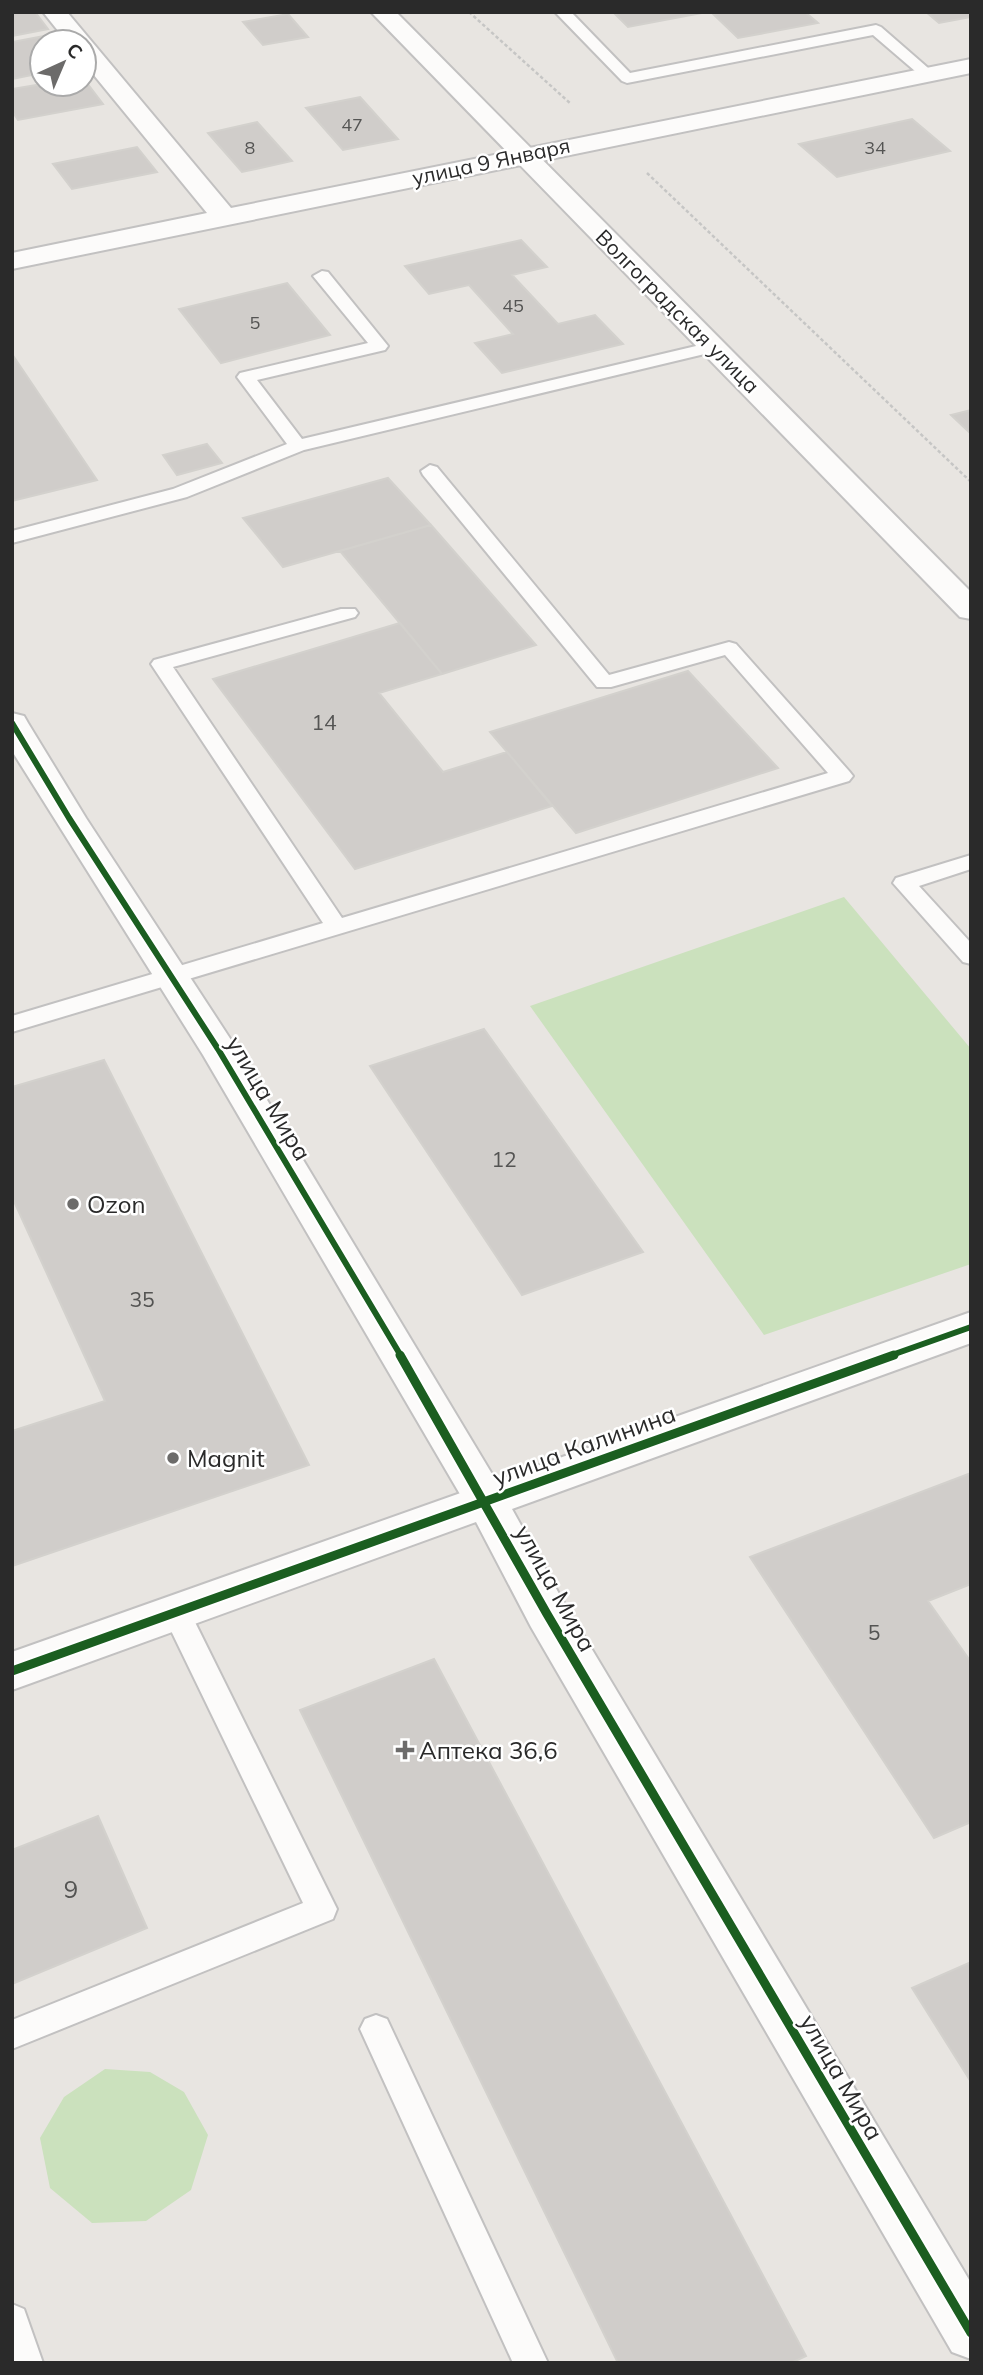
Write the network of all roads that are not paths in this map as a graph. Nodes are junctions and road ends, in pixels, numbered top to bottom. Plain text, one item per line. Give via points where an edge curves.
1 (55, 12) edge
2 (383, 12) edge
3 (562, 12) edge
4 (68, 28) edge
5 (98, 65) edge
6 (971, 66) edge
7 (927, 74) junction
8 (524, 155) junction
9 (224, 216) junction
10 (12, 261) edge
11 (322, 276) dead end
12 (713, 346) junction
13 (298, 446) junction
14 (430, 471) dead end
15 (12, 537) edge
16 (971, 610) edge
17 (348, 614) dead end
18 (12, 723) edge
19 (971, 862) edge
20 (337, 927) junction
21 (971, 957) edge
22 (172, 976) junction
23 (12, 1024) edge
24 (971, 1327) edge
25 (486, 1501) junction
26 (176, 1612) junction
27 (12, 1671) edge
28 (376, 2029) dead end
29 (12, 2035) edge
30 (12, 2320) edge
31 (971, 2333) edge
32 (26, 2363) edge
33 (531, 2363) edge

1 - 4 street
2 - 8 street, Волгоградская улица
3 - 7 lane via 627,78 870,26
5 - 9 street
6 - 7 street, улица 9 Января
7 - 8 street, улица 9 Января
8 - 9 street, улица 9 Января
8 - 12 street, Волгоградская улица
9 - 10 street, улица 9 Января
11 - 13 lane via 379,346 246,377
12 - 13 lane
12 - 16 street, Волгоградская улица
13 - 15 lane via 180,493
14 - 20 lane via 604,683 729,648 842,776
17 - 20 lane via 162,664
18 - 22 street, улица Мира
19 - 21 lane via 904,883
20 - 22 lane
22 - 23 lane
22 - 25 street, улица Мира
24 - 25 street, улица Калинина
25 - 26 street, улица Калинина
25 - 31 street, улица Мира via 547,1614
26 - 27 street, улица Калинина
26 - 29 lane via 322,1909
28 - 33 lane
30 - 32 lane

